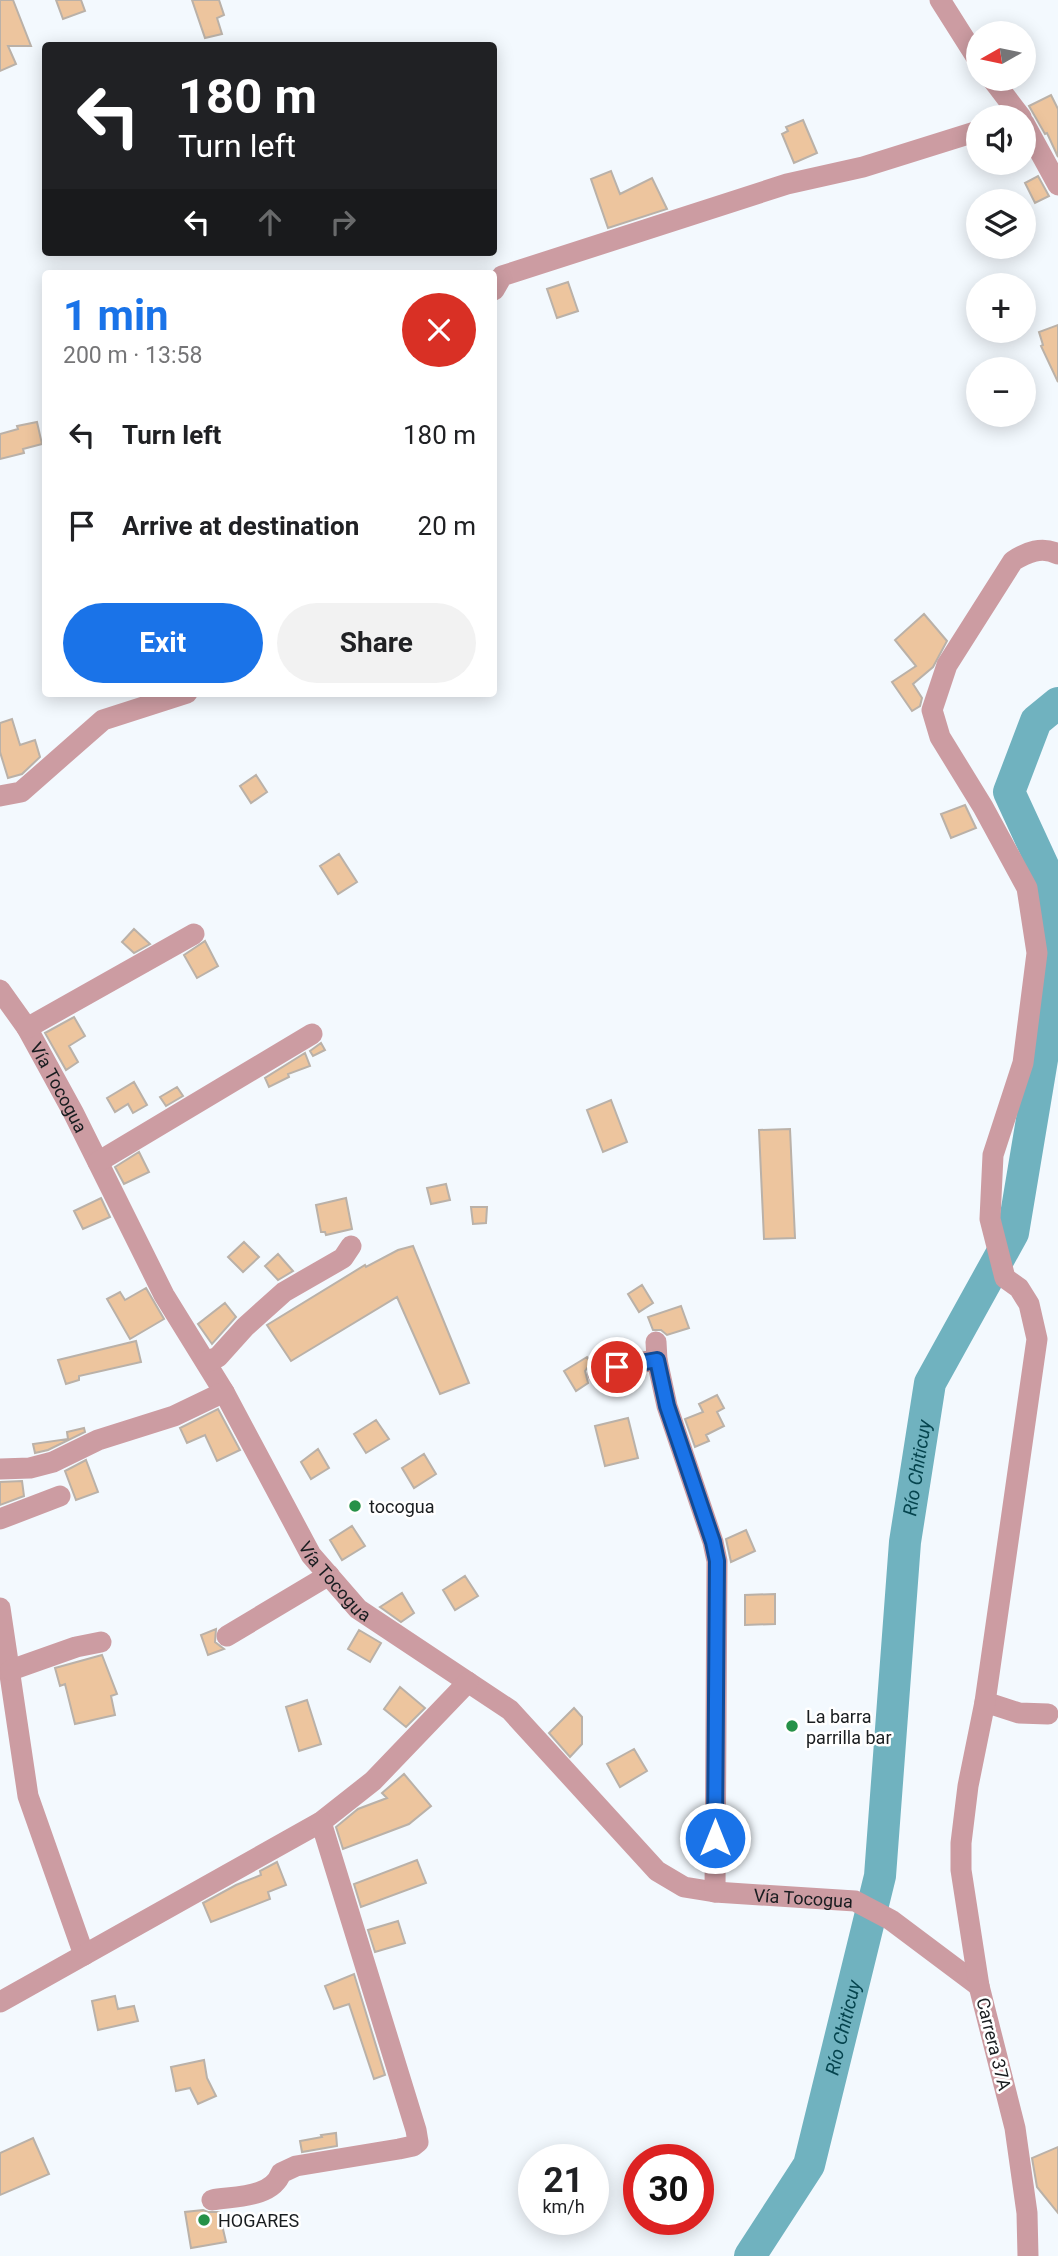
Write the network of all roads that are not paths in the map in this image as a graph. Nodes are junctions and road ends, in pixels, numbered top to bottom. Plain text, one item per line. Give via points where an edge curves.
1 (940, 0) edge
2 (966, 41) edge
3 (966, 135) edge
4 (1036, 145) edge
5 (1058, 185) edge
6 (497, 285) edge
7 (1058, 554) edge
8 (175, 697) edge
9 (0, 796) edge
10 (194, 934) dead end
11 (0, 990) edge
12 (27, 1028) junction
13 (313, 1034) dead end
14 (98, 1162) junction
15 (351, 1246) dead end
16 (206, 1362) junction
17 (598, 1374) dead end
18 (224, 1392) junction
19 (0, 1469) edge
20 (60, 1496) dead end
21 (0, 1518) edge
22 (329, 1575) junction
23 (0, 1608) edge
24 (227, 1636) dead end
25 (101, 1642) dead end
26 (11, 1670) junction
27 (468, 1682) junction
28 (985, 1702) junction
29 (1048, 1714) dead end
30 (321, 1822) junction
31 (715, 1892) junction
32 (891, 1920) joint
33 (84, 1955) junction
34 (979, 1986) junction
35 (0, 2002) edge
36 (212, 2200) dead end
37 (1028, 2256) edge

1 - 2 street
3 - 6 street via 863,167 787,184 502,276
4 - 5 street
7 - 28 street via 1051,550 1028,552 1013,561 947,665 932,710 940,737 1027,888 1037,953 1023,1063 993,1155 990,1219 1002,1270 1029,1304 1037,1339
8 - 9 street via 103,720 21,792
10 - 12 street
11 - 12 street, Vía Tocogua
12 - 14 street, Vía Tocogua
13 - 14 street
14 - 16 street, Vía Tocogua via 164,1295
15 - 16 street via 343,1258 284,1292 218,1357
16 - 18 street, Vía Tocogua
17 - 31 street via 638,1363 657,1351 667,1406 713,1542 717,1561
18 - 19 street via 53,1462
18 - 22 street, Vía Tocogua via 311,1555
20 - 21 street
22 - 24 street
22 - 27 street, Vía Tocogua via 358,1609
23 - 26 street
25 - 26 street
26 - 33 street via 28,1796
27 - 30 street via 373,1780
27 - 31 street, Vía Tocogua via 510,1710 657,1871 684,1887
28 - 29 street via 1019,1713
28 - 34 street via 961,1843
30 - 33 street
30 - 36 street via 418,2142 296,2166 281,2173 269,2190
31 - 32 street, Vía Tocogua via 855,1901
32 - 34 street, Carrera 37A
33 - 35 street
34 - 37 street, Carrera 37A via 1015,2128

